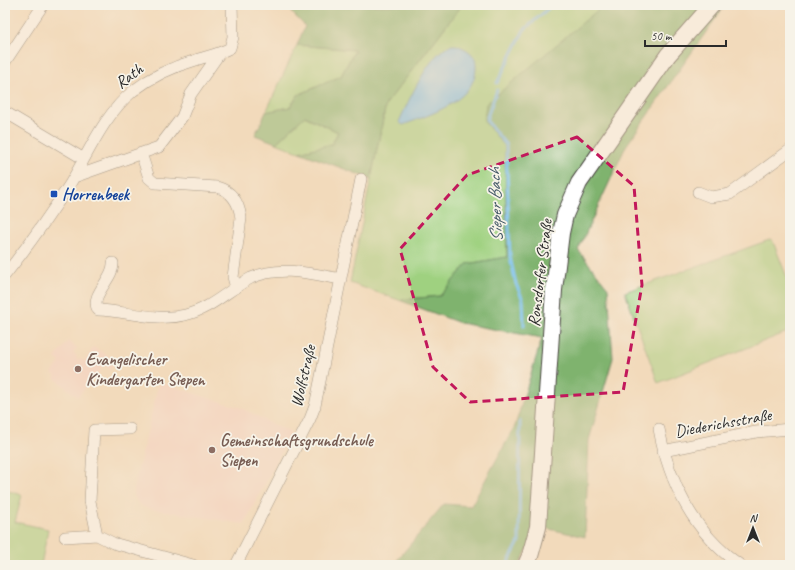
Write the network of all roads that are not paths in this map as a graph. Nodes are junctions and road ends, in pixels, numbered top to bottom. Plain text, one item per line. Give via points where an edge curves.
1 (43, 5) edge
2 (232, 5) edge
3 (712, 5) edge
4 (219, 54) junction
5 (7, 55) edge
6 (5, 112) edge
7 (790, 150) edge
8 (142, 153) junction
9 (84, 158) junction
10 (74, 177) junction
11 (361, 179) dead end
12 (698, 192) dead end
13 (113, 263) dead end
14 (5, 276) edge
15 (341, 279) junction
16 (236, 288) junction
17 (130, 429) dead end
18 (659, 429) dead end
19 (790, 429) edge
20 (663, 451) junction
21 (96, 535) junction
22 (65, 537) dead end
23 (193, 565) edge
24 (236, 565) edge
25 (526, 565) edge
26 (740, 565) edge

1 - 5 street
2 - 4 street via 233,37 230,48
3 - 25 main road, Ronsdorfer Straße via 668,56 601,151 579,183 565,215 554,290 538,527
4 - 8 street via 190,94 182,117 174,128 159,147
4 - 9 street, Rath via 186,63 155,77 134,91 114,111
6 - 9 street
7 - 12 street via 730,194 711,197
8 - 10 street
8 - 16 street via 149,178 155,183 218,187 233,197 241,218 233,277
9 - 10 street, Rath
10 - 14 street, Rath
11 - 15 street, Wolfstraße
13 - 16 street via 113,270 96,299 95,306 98,310 153,316 184,316 204,309
15 - 16 street via 301,272 276,272 259,275
15 - 24 street, Wolfstraße via 318,393 310,419
17 - 21 street via 94,430 90,501
18 - 20 street, Diederichsstraße
19 - 20 street, Diederichsstraße via 756,432
20 - 26 street, Diederichsstraße via 678,492 690,515 705,533
21 - 22 street
21 - 23 street via 113,543

